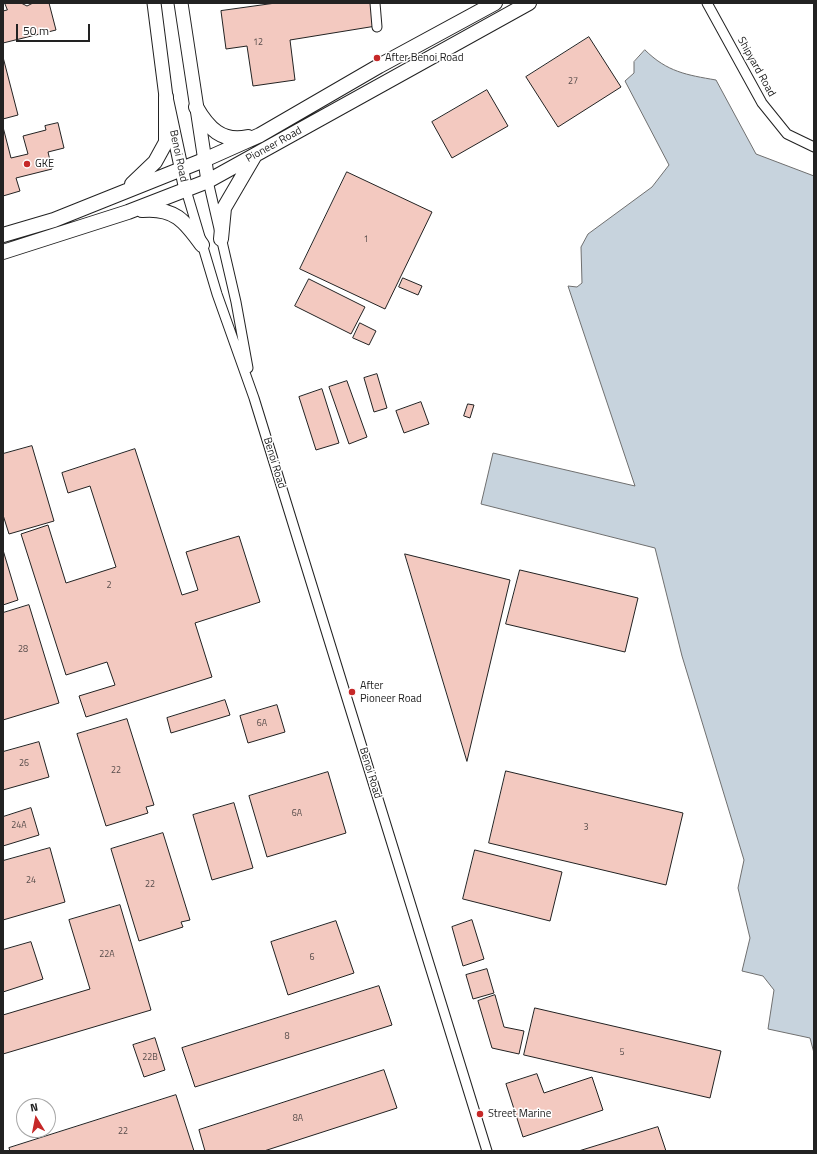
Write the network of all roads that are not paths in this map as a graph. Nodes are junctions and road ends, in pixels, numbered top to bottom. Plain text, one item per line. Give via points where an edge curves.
1 (154, 3) edge
2 (180, 3) edge
3 (375, 3) edge
4 (495, 3) edge
5 (529, 3) edge
6 (707, 3) edge
7 (377, 27) dead end
8 (166, 97) junction
9 (196, 107) junction
10 (260, 135) junction
11 (814, 147) edge
12 (255, 155) junction
13 (204, 160) junction
14 (180, 169) junction
15 (208, 180) junction
16 (186, 190) junction
17 (122, 192) junction
18 (128, 212) junction
19 (3, 235) edge
20 (220, 239) junction
21 (202, 244) junction
22 (3, 252) edge
23 (253, 395) junction
24 (487, 1151) edge

1 - 8 main road, Benoi Road
2 - 9 main road, Benoi Road
3 - 7 street
4 - 10 main road, Pioneer Road
5 - 12 main road, Pioneer Road
6 - 11 street, Shipyard Road via 762,103 787,134
8 - 14 main road, Benoi Road
8 - 17 main road via 166,142 162,152 146,172
9 - 10 main road via 204,121 218,135 240,139
9 - 13 main road, Benoi Road
10 - 13 main road, Pioneer Road
12 - 15 main road, Pioneer Road
12 - 20 main road via 224,208
13 - 14 main road, Pioneer Road
13 - 15 main road, Benoi Road
14 - 16 main road, Benoi Road
14 - 17 main road, Pioneer Road
15 - 16 main road, Pioneer Road
15 - 20 street, Benoi Road
16 - 18 main road, Pioneer Road
16 - 21 street, Benoi Road
17 - 19 main road, Pioneer Road via 54,220
18 - 21 main road via 159,210 174,214 186,222
18 - 22 main road, Pioneer Road
20 - 23 street, Benoi Road via 236,302
21 - 23 street, Benoi Road
23 - 24 street, Benoi Road

